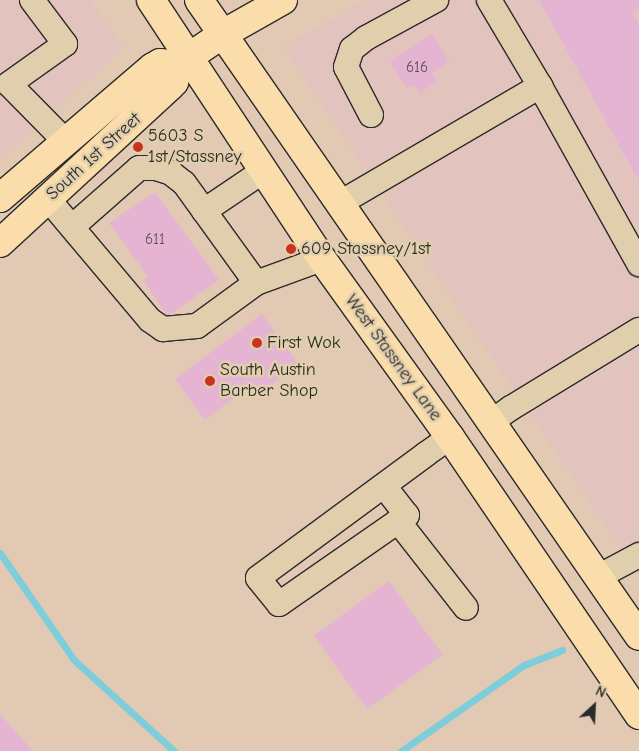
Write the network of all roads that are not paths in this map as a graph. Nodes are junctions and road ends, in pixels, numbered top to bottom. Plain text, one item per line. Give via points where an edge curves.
1 (32, 0) edge
2 (150, 0) edge
3 (199, 0) edge
4 (283, 0) edge
5 (436, 0) edge
6 (489, 0) edge
7 (223, 34) junction
8 (183, 61) junction
9 (3, 82) edge
10 (540, 86) junction
11 (371, 115) dead end
12 (66, 142) junction
13 (262, 171) junction
14 (0, 198) edge
15 (48, 199) junction
16 (340, 203) junction
17 (204, 211) junction
18 (72, 227) junction
19 (0, 243) edge
20 (322, 260) junction
21 (639, 264) edge
22 (256, 283) junction
23 (639, 330) edge
24 (490, 422) junction
25 (453, 442) junction
26 (384, 486) junction
27 (398, 521) junction
28 (639, 555) edge
29 (598, 577) junction
30 (466, 608) dead end
31 (639, 636) edge
32 (639, 715) edge

1 - 9 lane via 64,44
2 - 8 main road, West Stassney Lane
3 - 7 main road
4 - 7 main road, South 1st Street
5 - 11 lane via 352,49 346,67
6 - 10 lane
7 - 8 main road, South 1st Street
7 - 16 main road
8 - 12 main road, South 1st Street via 160,63 153,67
8 - 13 main road, West Stassney Lane
8 - 15 main road, South 1st Street via 174,82
9 - 12 lane
10 - 16 lane
10 - 21 lane
12 - 14 main road, South 1st Street
13 - 17 lane
13 - 20 main road, West Stassney Lane
15 - 18 lane
15 - 19 main road, South 1st Street
16 - 24 main road
17 - 18 lane via 184,183 172,173 140,168
17 - 22 lane
18 - 22 lane via 150,320 163,329 197,326
20 - 22 lane
20 - 25 main road, West Stassney Lane
23 - 24 lane
24 - 25 main road
24 - 29 main road
25 - 26 lane
25 - 32 main road, West Stassney Lane
26 - 27 lane via 407,515
26 - 27 lane via 258,578 279,604
27 - 30 lane
28 - 29 lane
29 - 31 main road

